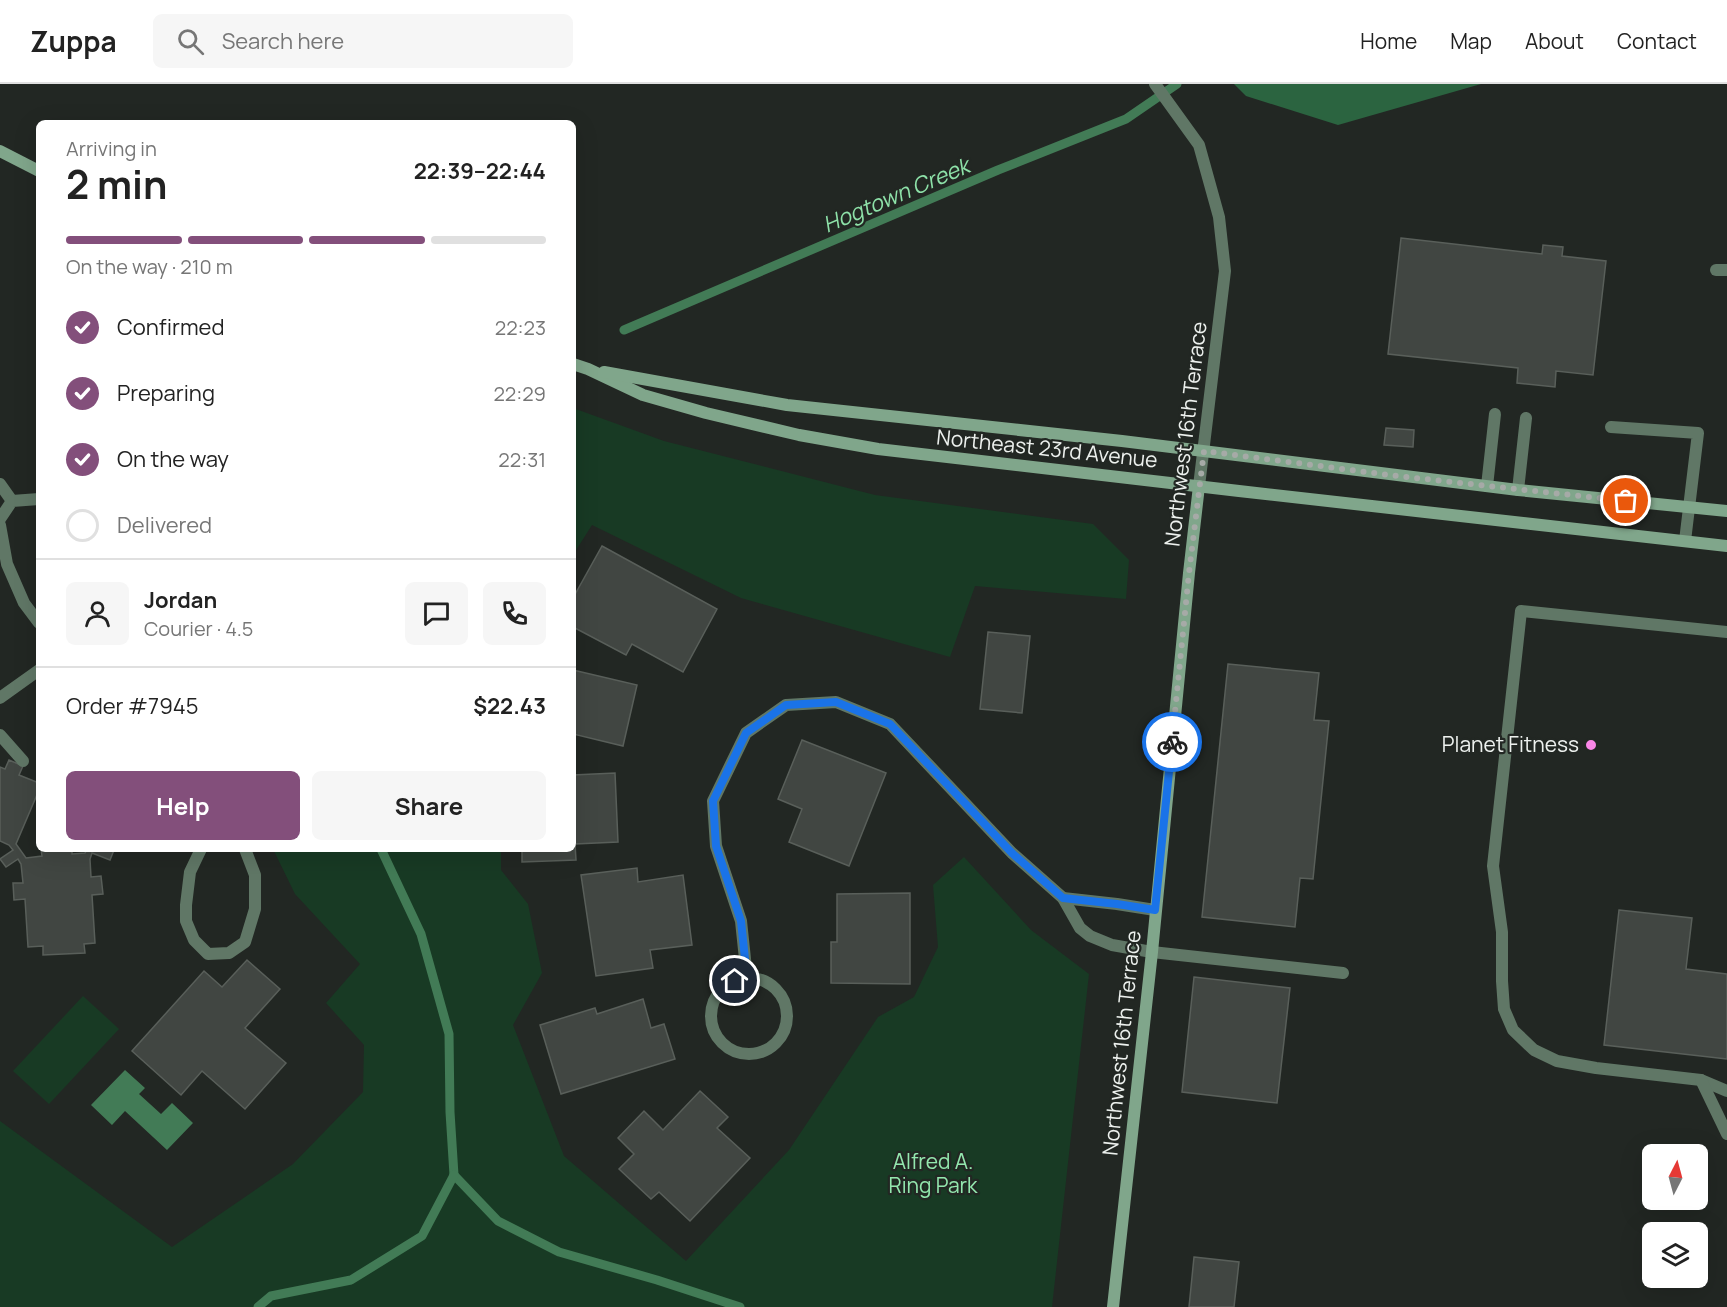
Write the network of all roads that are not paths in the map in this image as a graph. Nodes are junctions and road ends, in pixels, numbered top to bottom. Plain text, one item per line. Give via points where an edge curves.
1 (1155, 84) edge
2 (0, 151) edge
3 (36, 169) edge
4 (576, 365) edge
5 (588, 369) junction
6 (1495, 414) dead end
7 (1526, 418) dead end
8 (1611, 427) dead end
9 (1204, 451) junction
10 (0, 484) edge
11 (1199, 486) junction
12 (1487, 486) junction
13 (1518, 490) junction
14 (36, 499) edge
15 (12, 501) junction
16 (1689, 507) junction
17 (1727, 511) edge
18 (0, 519) edge
19 (0, 525) edge
20 (1685, 541) junction
21 (1727, 546) edge
22 (36, 619) edge
23 (1727, 632) edge
24 (36, 672) edge
25 (0, 698) edge
26 (0, 735) edge
27 (23, 761) dead end
28 (200, 852) edge
29 (246, 852) edge
30 (1063, 898) junction
31 (1155, 910) junction
32 (1152, 952) junction
33 (1343, 973) dead end
34 (747, 978) junction
35 (1701, 1080) junction
36 (1727, 1091) edge
37 (1727, 1134) edge
38 (1113, 1307) edge

1 - 9 street, Northwest 16th Terrace via 1199,145 1219,217 1225,271
2 - 3 street
4 - 5 street, Northeast 23rd Avenue
5 - 9 street, Northeast 23rd Avenue via 787,405
5 - 11 street, Northeast 23rd Avenue via 643,395 799,435 889,450
6 - 12 street
7 - 13 street
8 - 16 street via 1698,433
9 - 11 street, Northwest 16th Terrace
9 - 12 street, Northeast 23rd Avenue
10 - 15 street
11 - 20 street, Northeast 23rd Avenue
11 - 31 street, Northwest 16th Terrace
12 - 13 street, Northeast 23rd Avenue
13 - 16 street, Northeast 23rd Avenue
14 - 15 street
15 - 18 street
16 - 17 street, Northeast 23rd Avenue
16 - 20 street
19 - 22 street via 7,564 24,603
20 - 21 street, Northeast 23rd Avenue
23 - 35 street via 1521,610 1493,867 1502,932 1504,1009 1513,1029 1534,1050 1557,1061
24 - 25 street
26 - 27 street
28 - 29 street via 190,872 186,921 194,940 208,954 229,953 245,942 255,909 255,875
30 - 31 street
30 - 32 street via 1080,928 1090,936 1112,945
30 - 34 street via 1012,853 890,724 836,702 786,705 746,733 713,801 716,846 741,921
31 - 32 street, Northwest 16th Terrace
32 - 33 street
32 - 38 street, Northwest 16th Terrace
34 - 34 street via 771,984 786,1004 785,1029 778,1040 758,1053 733,1050 715,1033 711,1021 716,997 724,987
35 - 36 street
35 - 37 street

